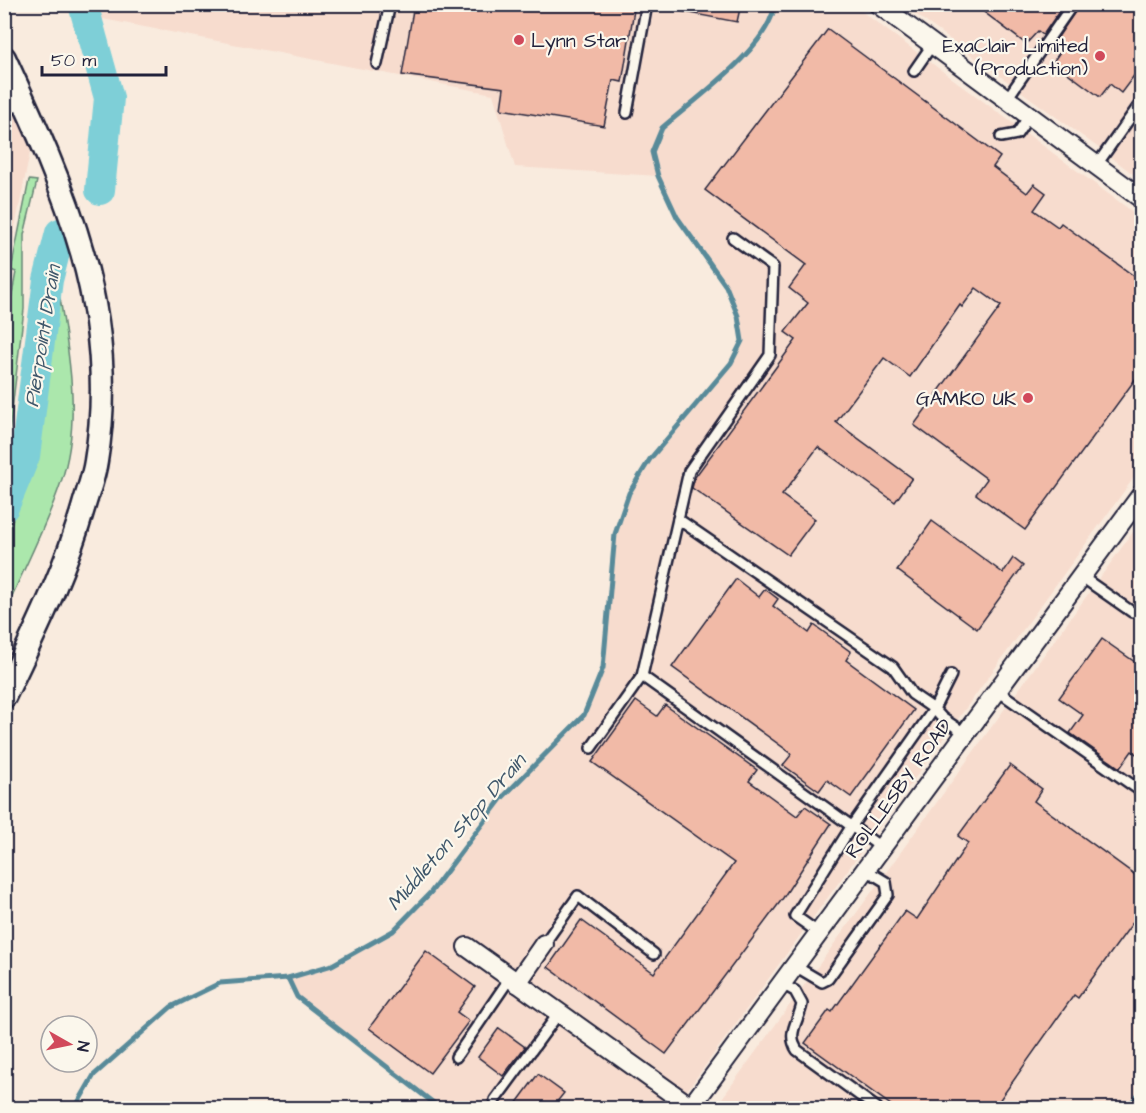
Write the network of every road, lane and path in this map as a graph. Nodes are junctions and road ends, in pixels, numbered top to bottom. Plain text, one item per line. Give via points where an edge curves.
1 (390, 4) edge
2 (647, 4) edge
3 (878, 4) edge
4 (1073, 4) edge
5 (932, 45) junction
6 (4, 58) edge
7 (377, 64) dead end
8 (914, 71) dead end
9 (1006, 100) junction
10 (25, 101) junction
11 (1142, 101) edge
12 (4, 112) edge
13 (627, 113) dead end
14 (1029, 116) junction
15 (1000, 137) dead end
16 (1096, 166) junction
17 (1142, 199) edge
18 (733, 238) dead end
19 (1142, 494) edge
20 (678, 519) junction
21 (1082, 577) junction
22 (1132, 612) dead end
23 (951, 675) dead end
24 (642, 676) junction
25 (998, 691) junction
26 (4, 697) edge
27 (934, 709) junction
28 (966, 734) junction
29 (591, 748) dead end
30 (1142, 792) edge
31 (851, 827) junction
32 (882, 848) junction
33 (866, 870) junction
34 (819, 933) junction
35 (544, 944) joint
36 (467, 947) dead end
37 (654, 954) dead end
38 (795, 966) junction
39 (514, 981) junction
40 (782, 984) junction
41 (559, 1013) junction
42 (456, 1057) dead end
43 (495, 1100) dead end
44 (691, 1108) edge
45 (877, 1108) edge

1 - 7 lane
2 - 13 lane
3 - 5 street
4 - 9 lane
5 - 8 lane
5 - 9 street
6 - 10 street
9 - 14 street
10 - 12 lane
10 - 26 street via 81,243 100,332 103,402 96,463 70,552
11 - 16 lane
14 - 15 lane via 1017,134
14 - 16 street
16 - 17 street
18 - 20 lane via 773,267 770,355 689,471
19 - 21 street, ROLLESBY ROAD
20 - 24 lane
20 - 27 lane via 893,667 912,694
21 - 22 lane
21 - 25 street, ROLLESBY ROAD
23 - 27 lane
24 - 29 lane
24 - 31 lane
25 - 28 street, ROLLESBY ROAD
25 - 30 lane
27 - 28 lane
27 - 31 lane
28 - 32 street, ROLLESBY ROAD
31 - 32 lane
31 - 34 lane via 795,916
32 - 33 street, ROLLESBY ROAD
33 - 34 street, ROLLESBY ROAD
33 - 38 lane via 886,882 888,895 828,979 822,982
34 - 38 street, ROLLESBY ROAD
35 - 37 lane via 578,896
35 - 39 street
36 - 39 street
38 - 40 street, ROLLESBY ROAD
39 - 41 street
39 - 42 lane
40 - 44 street, ROLLESBY ROAD
40 - 45 lane via 795,992 802,1004 791,1041 797,1050
41 - 43 lane
41 - 44 street

